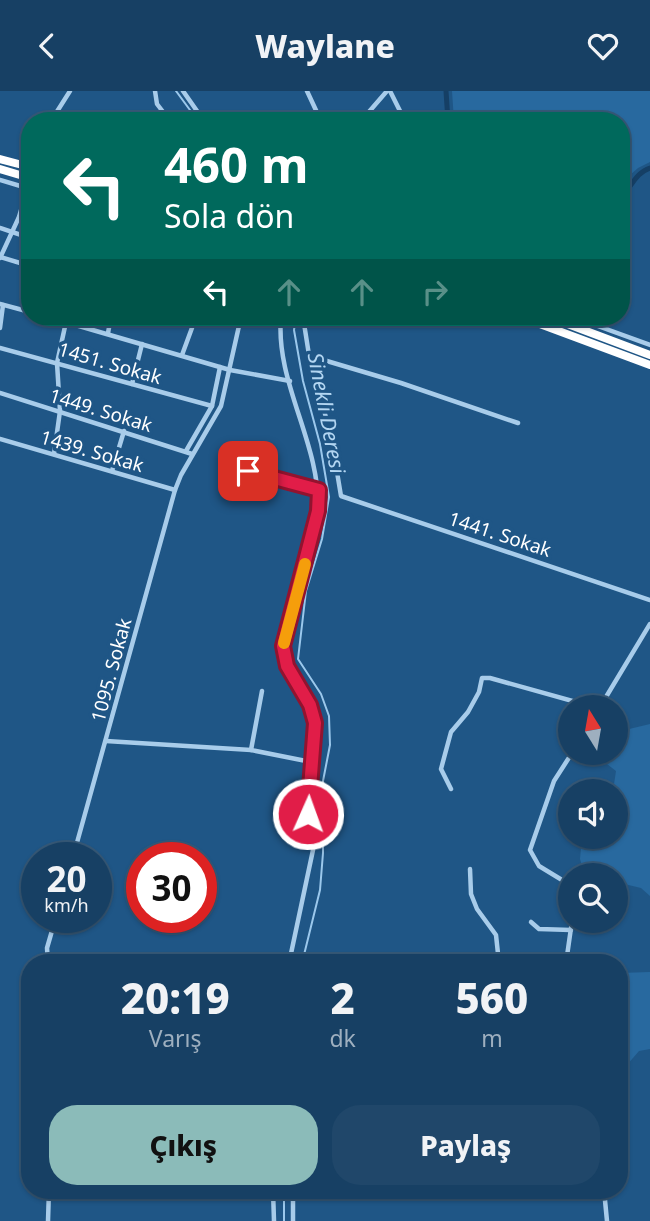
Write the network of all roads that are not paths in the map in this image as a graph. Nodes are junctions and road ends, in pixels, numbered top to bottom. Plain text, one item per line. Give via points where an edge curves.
1 (70, 91) edge
2 (155, 91) edge
3 (184, 91) edge
4 (307, 91) edge
5 (389, 91) edge
6 (57, 112) edge
7 (163, 112) edge
8 (198, 112) edge
9 (317, 112) edge
10 (369, 112) edge
11 (400, 112) edge
12 (0, 159) edge
13 (21, 163) edge
14 (0, 169) edge
15 (21, 176) edge
16 (0, 180) edge
17 (21, 186) edge
18 (21, 210) edge
19 (19, 217) joint
20 (0, 228) edge
21 (13, 232) junction
22 (21, 235) edge
23 (0, 257) edge
24 (21, 263) edge
25 (1, 305) edge
26 (21, 309) edge
27 (65, 326) edge
28 (81, 326) edge
29 (109, 326) edge
30 (193, 326) edge
31 (240, 326) edge
32 (281, 326) edge
33 (304, 326) edge
34 (546, 326) edge
35 (573, 326) edge
36 (598, 326) edge
37 (0, 328) edge
38 (108, 333) junction
39 (142, 344) junction
40 (650, 345) edge
41 (0, 348) edge
42 (182, 355) junction
43 (309, 355) junction
44 (650, 355) edge
45 (57, 363) junction
46 (650, 365) edge
47 (220, 367) junction
48 (230, 370) junction
49 (290, 381) junction
50 (132, 384) junction
51 (0, 393) edge
52 (212, 406) junction
53 (60, 411) junction
54 (518, 423) dead end
55 (124, 431) junction
56 (0, 439) edge
57 (189, 453) junction
58 (54, 454) junction
59 (113, 471) junction
60 (248, 471) dead end
61 (175, 490) junction
62 (319, 490) junction
63 (650, 600) edge
64 (650, 624) edge
65 (262, 691) dead end
66 (607, 695) edge
67 (558, 697) edge
68 (106, 741) junction
69 (251, 750) junction
70 (310, 762) junction
71 (564, 765) edge
72 (451, 789) dead end
73 (77, 842) edge
74 (470, 869) dead end
75 (558, 878) edge
76 (531, 922) dead end
77 (558, 930) edge
78 (51, 933) edge
79 (571, 933) edge
80 (47, 954) edge
81 (291, 954) edge
82 (498, 954) edge
83 (567, 954) edge
84 (49, 1199) edge
85 (274, 1199) edge
86 (293, 1199) edge
87 (605, 1199) edge
88 (48, 1221) edge
89 (274, 1221) edge
90 (293, 1221) edge
91 (607, 1221) edge

1 - 6 street
2 - 7 street
3 - 8 street
4 - 9 street
5 - 10 street
5 - 11 street
12 - 13 highway
14 - 15 highway
16 - 17 street
18 - 19 street
19 - 21 street
20 - 21 street
21 - 22 street
21 - 23 street
23 - 24 street
25 - 26 street
25 - 37 street
27 - 45 street
28 - 38 street
29 - 38 street
30 - 42 street
31 - 48 street
32 - 49 street
33 - 43 street
34 - 46 highway
35 - 44 highway
36 - 40 street
38 - 39 street
39 - 42 street
39 - 50 street
41 - 45 street, 1451. Sokak
42 - 47 street
43 - 54 street
43 - 63 street, 1441. Sokak via 331,436 341,496
45 - 50 street, 1451. Sokak
45 - 53 street
47 - 48 street
47 - 52 street
48 - 49 street
48 - 57 street via 221,407
49 - 62 street
50 - 52 street, 1451. Sokak
51 - 53 street, 1449. Sokak
52 - 57 street
53 - 55 street, 1449. Sokak
53 - 58 street
55 - 57 street, 1449. Sokak
55 - 59 street
56 - 58 street, 1439. Sokak
57 - 61 street, 1095. Sokak
58 - 59 street, 1439. Sokak
59 - 61 street, 1439. Sokak
60 - 62 street
61 - 68 street, 1095. Sokak
62 - 70 street via 318,511 283,646 287,666 315,723
64 - 66 street
65 - 69 street
67 - 72 street via 482,678 468,712 452,732 440,769
68 - 69 street
68 - 73 street, 1095. Sokak
69 - 70 street
70 - 81 street via 308,814 314,831 313,850
71 - 75 street via 554,781 530,850 539,866
74 - 82 street via 471,894 496,936
76 - 77 street via 539,929
78 - 80 street
79 - 83 street
84 - 88 street
85 - 89 street
86 - 90 street
87 - 91 street

